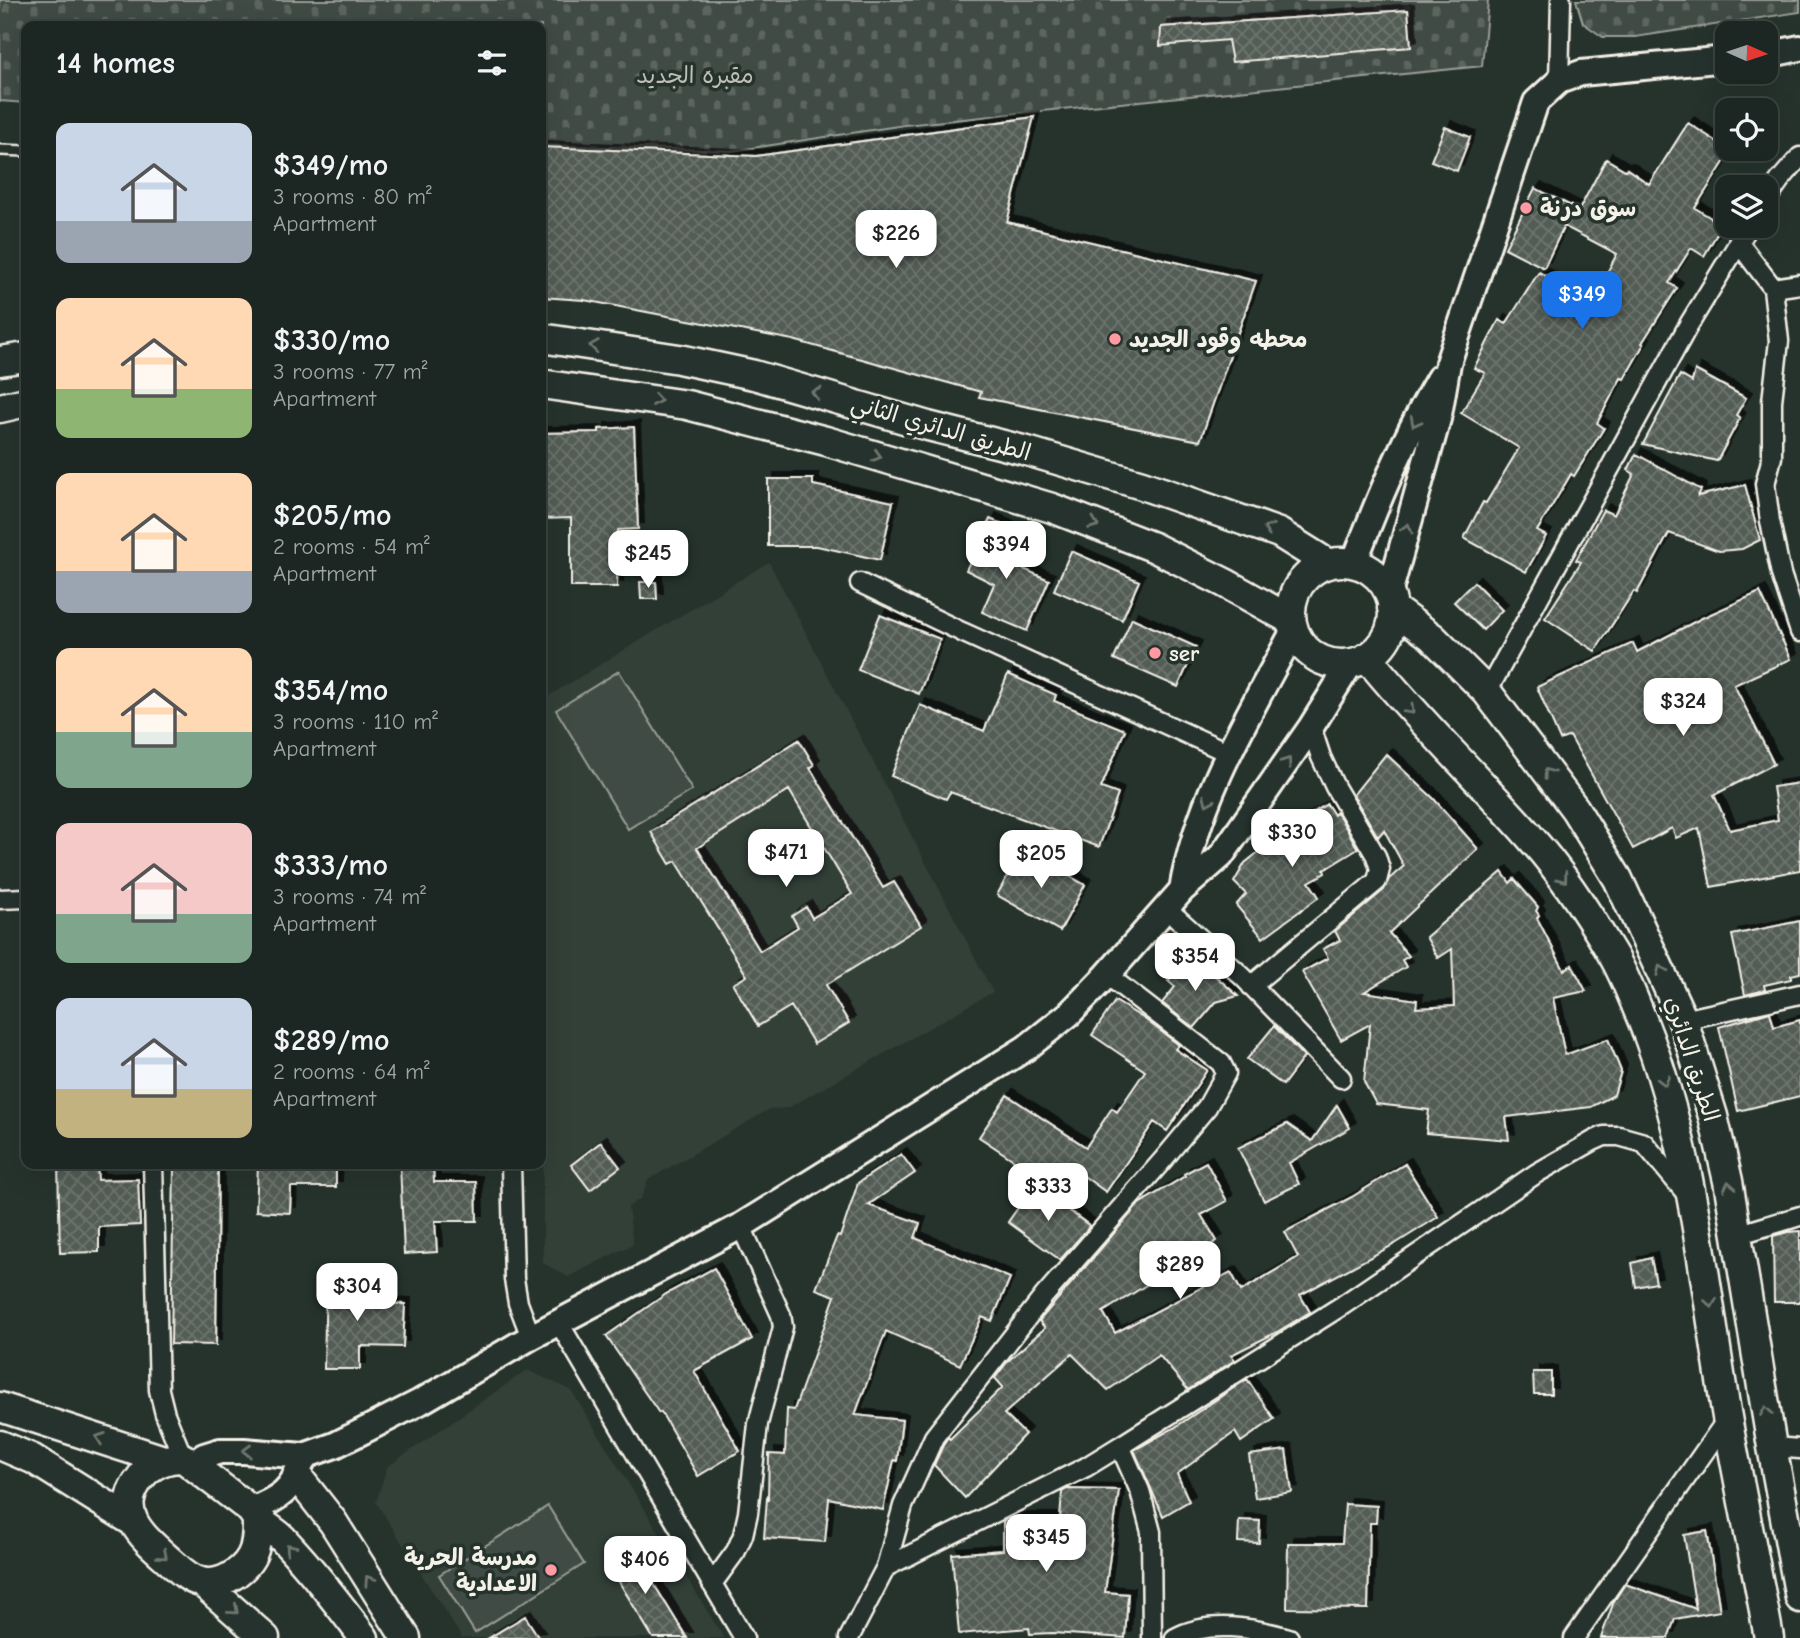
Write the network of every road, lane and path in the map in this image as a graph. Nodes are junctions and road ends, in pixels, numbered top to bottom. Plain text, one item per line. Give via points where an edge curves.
1 (1561, 0) edge
2 (1800, 48) edge
3 (1778, 53) edge
4 (1715, 60) edge
5 (1559, 81) junction
6 (0, 150) edge
7 (21, 151) edge
8 (1800, 157) edge
9 (1778, 183) edge
10 (1741, 238) edge
11 (1738, 242) junction
12 (1800, 284) edge
13 (1773, 288) junction
14 (546, 339) edge
15 (21, 358) edge
16 (0, 361) edge
17 (1448, 363) junction
18 (546, 385) edge
19 (21, 403) edge
20 (0, 408) edge
21 (1341, 563) junction
22 (860, 583) dead end
23 (1391, 601) junction
24 (1293, 625) junction
25 (1800, 632) edge
26 (1359, 660) junction
27 (1487, 692) junction
28 (1311, 727) junction
29 (1229, 753) junction
30 (21, 898) edge
31 (0, 899) edge
32 (1174, 899) junction
33 (1107, 975) junction
34 (1251, 986) junction
35 (1800, 994) edge
36 (1683, 1020) junction
37 (1340, 1078) dead end
38 (153, 1169) edge
39 (511, 1169) edge
40 (1692, 1200) junction
41 (1800, 1216) edge
42 (741, 1226) junction
43 (1737, 1236) junction
44 (559, 1323) junction
45 (531, 1337) junction
46 (0, 1407) edge
47 (1728, 1418) junction
48 (0, 1446) edge
49 (1120, 1447) junction
50 (1772, 1447) junction
51 (1800, 1449) edge
52 (180, 1461) junction
53 (301, 1466) junction
54 (254, 1515) junction
55 (132, 1521) junction
56 (886, 1567) junction
57 (203, 1583) junction
58 (712, 1584) junction
59 (1800, 1598) edge
60 (265, 1638) edge
61 (364, 1638) edge
62 (406, 1638) edge
63 (744, 1638) edge
64 (849, 1638) edge
65 (1152, 1638) edge
66 (1175, 1638) edge
67 (1289, 1638) edge
68 (1574, 1638) edge
69 (1769, 1638) edge

1 - 5 street
2 - 3 street
4 - 5 street via 1581,73
5 - 17 street via 1531,111
6 - 7 lane
8 - 9 street
10 - 11 street
11 - 13 street
11 - 27 street
12 - 13 street
13 - 25 street via 1779,341 1772,457 1765,484 1781,574
21 -> 14 main road, الطريق الدائري الثاني via 1279,533 1027,451 754,375
15 - 16 main road
17 -> 21 street
23 -> 17 street
18 -> 24 main road, الطريق الدائري الثاني via 687,405 1052,508 1153,547 1225,583
19 - 20 main road
21 - 23 main road via 1376,574
21 - 24 main road via 1311,572 1299,585 1292,601
22 - 29 street
23 - 26 main road via 1390,628 1381,645
23 - 27 main road, الطريق الدائري
24 - 26 main road via 1303,646 1317,657 1333,663
24 - 29 street
26 - 28 street
26 -> 40 main road, الطريق الدائري via 1538,846 1613,954 1659,1063
36 -> 27 main road, الطريق الدائري via 1618,879 1575,809
32 -> 28 street via 1221,856
28 - 34 street via 1335,787 1377,856 1379,875
29 -> 32 street
30 - 31 street
32 - 33 street
32 - 34 street
33 - 42 street via 1069,1014 1026,1048
33 - 56 street via 1221,1063 1226,1073 1207,1107 1044,1296 934,1437 903,1506
34 - 37 street
35 - 36 street
43 -> 36 main road, الطريق الدائري via 1713,1116
38 - 52 street via 159,1390
39 - 45 street via 514,1279
40 -> 47 main road, الطريق الدائري
40 - 49 street via 1644,1143 1619,1136 1592,1141
41 - 43 street
42 - 44 street
42 - 58 street via 783,1327 758,1424 743,1535
50 -> 43 main road, الطريق الدائري
44 - 45 street
44 - 58 street
45 - 53 street
52 -> 46 main road
47 - 68 street
47 - 69 main road, الطريق الدائري
48 - 55 main road via 33,1459
49 - 56 street
49 - 65 street via 1140,1491 1151,1532
50 - 51 street
50 - 59 main road, الطريق الدائري
53 -> 52 street via 244,1451 220,1451
52 - 54 main road
52 - 55 main road via 147,1469 130,1502
53 - 54 street via 289,1488
62 -> 53 main road
54 - 57 main road via 257,1540 251,1558 222,1581
61 -> 54 main road via 283,1540
55 -> 57 main road via 139,1534 189,1578
56 - 64 street
57 -> 60 main road
58 - 63 street
66 - 67 street via 1194,1630 1219,1628

